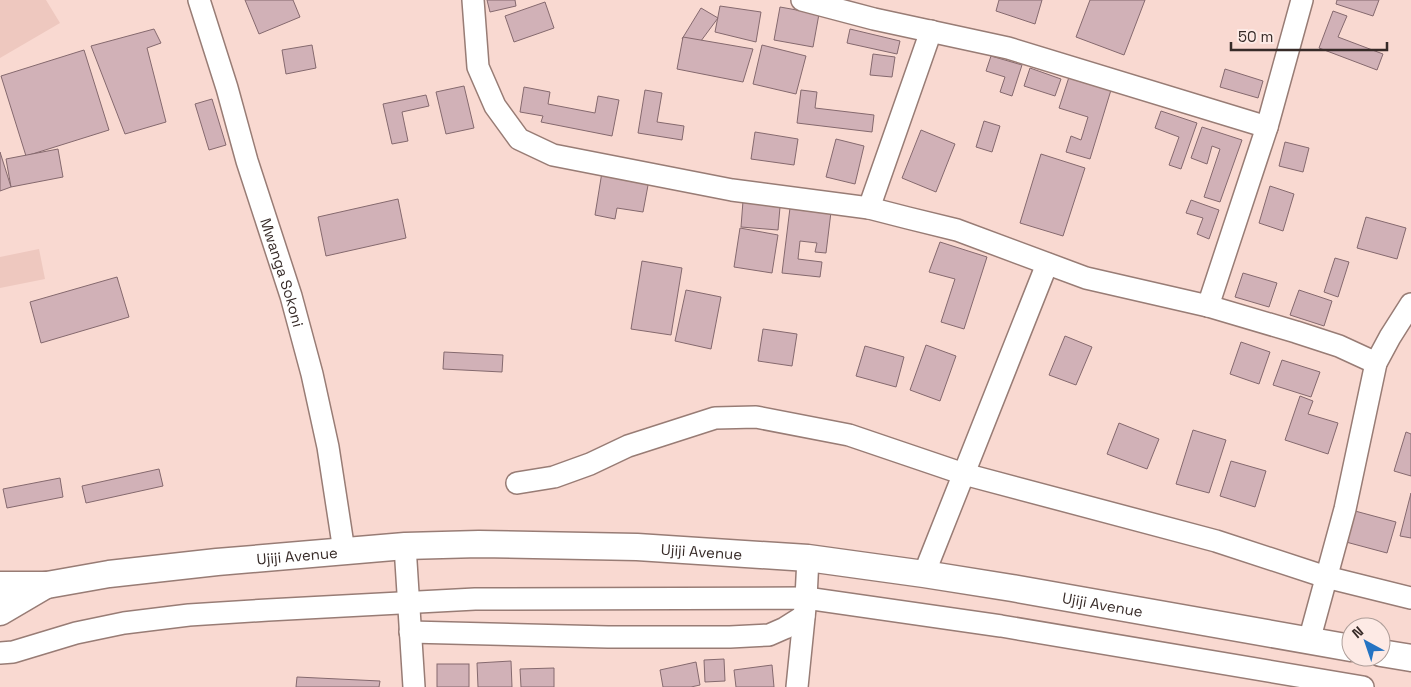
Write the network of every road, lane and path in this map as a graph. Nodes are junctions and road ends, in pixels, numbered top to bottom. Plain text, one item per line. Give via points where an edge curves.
1 (199, 0) edge
2 (473, 0) edge
3 (802, 0) edge
4 (1302, 0) edge
5 (931, 31) junction
6 (1266, 127) junction
7 (869, 208) junction
8 (1047, 264) junction
9 (1411, 304) edge
10 (1208, 306) junction
11 (1376, 364) junction
12 (964, 474) junction
13 (517, 483) dead end
14 (405, 546) junction
15 (344, 551) junction
16 (808, 558) junction
17 (924, 574) junction
18 (1326, 577) junction
19 (0, 585) edge
20 (47, 585) junction
21 (1411, 598) edge
22 (409, 602) junction
23 (805, 607) junction
24 (0, 612) edge
25 (410, 632) junction
26 (1309, 641) junction
27 (1341, 646) edge
28 (0, 654) edge
29 (1391, 655) edge
30 (1411, 658) edge
31 (414, 687) edge
32 (797, 687) edge
33 (1363, 687) edge

1 - 15 street, Mwanga Sokoni via 312,374 328,447
2 - 7 street via 478,67 495,106 519,139 553,156 732,190
3 - 5 street
4 - 6 street
5 - 6 street via 1008,48
5 - 7 street
6 - 10 street
7 - 8 street via 957,230
8 - 10 street via 1086,278
8 - 12 street
9 - 11 street
10 - 11 street via 1339,346
11 - 18 street via 1345,509
12 - 13 street via 850,435 756,417 715,418 628,446 554,477
12 - 17 street
12 - 18 street via 1216,541
14 - 15 street, Ujiji Avenue
14 - 16 street, Ujiji Avenue via 637,547
14 - 22 street
15 - 20 street, Ujiji Avenue via 118,573
16 - 17 street, Ujiji Avenue
16 - 23 street
17 - 26 street, Ujiji Avenue
18 - 21 street
18 - 26 street
19 - 20 street, Ujiji Avenue
20 - 24 street, Ujiji Avenue
22 - 23 street via 475,599
22 - 25 street
22 - 28 street via 209,614 124,623
23 - 25 street via 785,628 769,635 608,638
23 - 32 street
23 - 33 street via 1001,626
25 - 31 street
26 - 27 street, Ujiji Avenue
29 - 30 street

